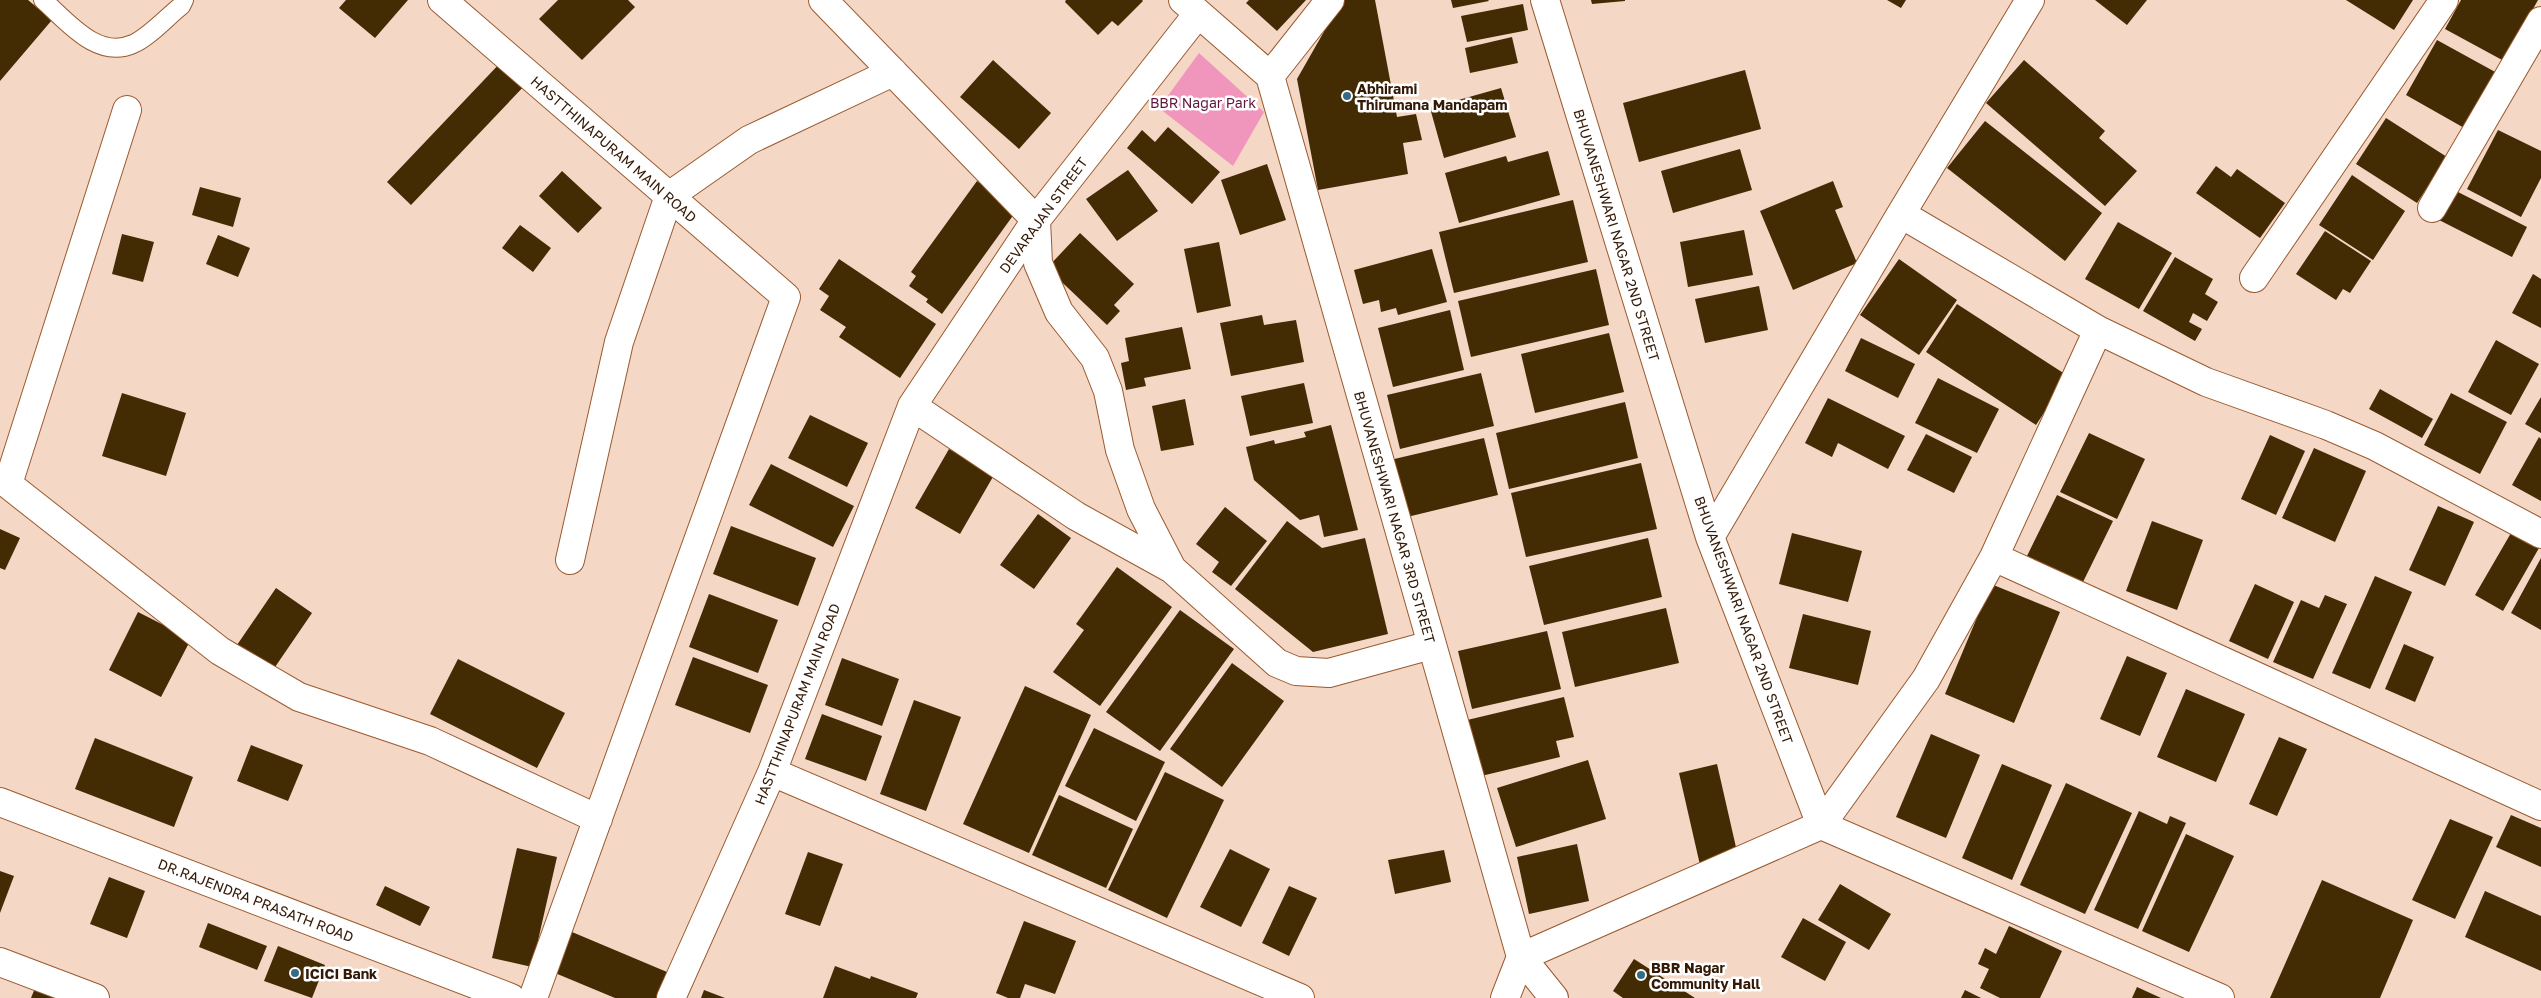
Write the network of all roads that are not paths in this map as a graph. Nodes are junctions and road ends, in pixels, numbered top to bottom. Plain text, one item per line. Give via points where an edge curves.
1 (43, 0) edge
2 (184, 0) edge
3 (442, 0) edge
4 (823, 0) edge
5 (1330, 0) edge
6 (1545, 0) edge
7 (2030, 0) edge
8 (2444, 0) edge
9 (1188, 15) edge
10 (2541, 21) edge
11 (893, 72) junction
12 (1270, 76) junction
13 (127, 110) dead end
14 (669, 196) junction
15 (2432, 208) dead end
16 (1901, 214) junction
17 (1036, 220) junction
18 (2254, 278) dead end
19 (2098, 330) junction
20 (912, 406) junction
21 (4, 481) edge
22 (2541, 534) edge
23 (1710, 537) junction
24 (1994, 557) junction
25 (570, 560) dead end
26 (1172, 569) junction
27 (1431, 645) junction
28 (772, 772) junction
29 (0, 802) edge
30 (2541, 806) edge
31 (598, 819) junction
32 (1821, 825) junction
33 (1521, 957) junction
34 (0, 962) edge
35 (95, 998) edge
36 (511, 998) edge
37 (532, 998) edge
38 (671, 998) edge
39 (1300, 998) edge
40 (1505, 998) edge
41 (1554, 998) edge
42 (2220, 998) edge

1 - 2 lane via 89,40 115,49 134,44 181,6
3 - 14 street, HASTTHINAPURAM MAIN ROAD
4 - 11 street
5 - 12 street
6 - 23 street, BHUVANESHWARI NAGAR 2ND STREET
7 - 16 street
8 - 18 street
9 - 12 street
9 - 17 street, DEVARAJAN STREET
10 - 15 street
11 - 14 street via 749,140
11 - 17 street
12 - 27 street, BHUVANESHWARI NAGAR 3RD STREET
13 - 21 street
14 - 25 street via 618,342
14 - 31 street, HASTTHINAPURAM MAIN ROAD via 786,297
16 - 19 street
16 - 23 street
17 - 20 street, DEVARAJAN STREET
17 - 26 street via 1038,263 1059,312 1095,358 1108,391 1120,450 1141,509
19 - 22 street via 2206,382 2375,446
19 - 24 street
20 - 26 street via 1076,516
20 - 28 street, HASTTHINAPURAM MAIN ROAD
21 - 31 street via 220,651 299,697 430,741
23 - 32 street, BHUVANESHWARI NAGAR 2ND STREET
24 - 30 street
24 - 32 street via 1926,679
26 - 27 street via 1277,663 1296,671 1330,673
27 - 33 street, BHUVANESHWARI NAGAR 3RD STREET
28 - 38 street, HASTTHINAPURAM MAIN ROAD
28 - 39 street
29 - 36 street, DR.RAJENDRA PRASATH ROAD
31 - 37 street
32 - 33 street
32 - 42 street
33 - 40 street
33 - 41 street
34 - 35 street

